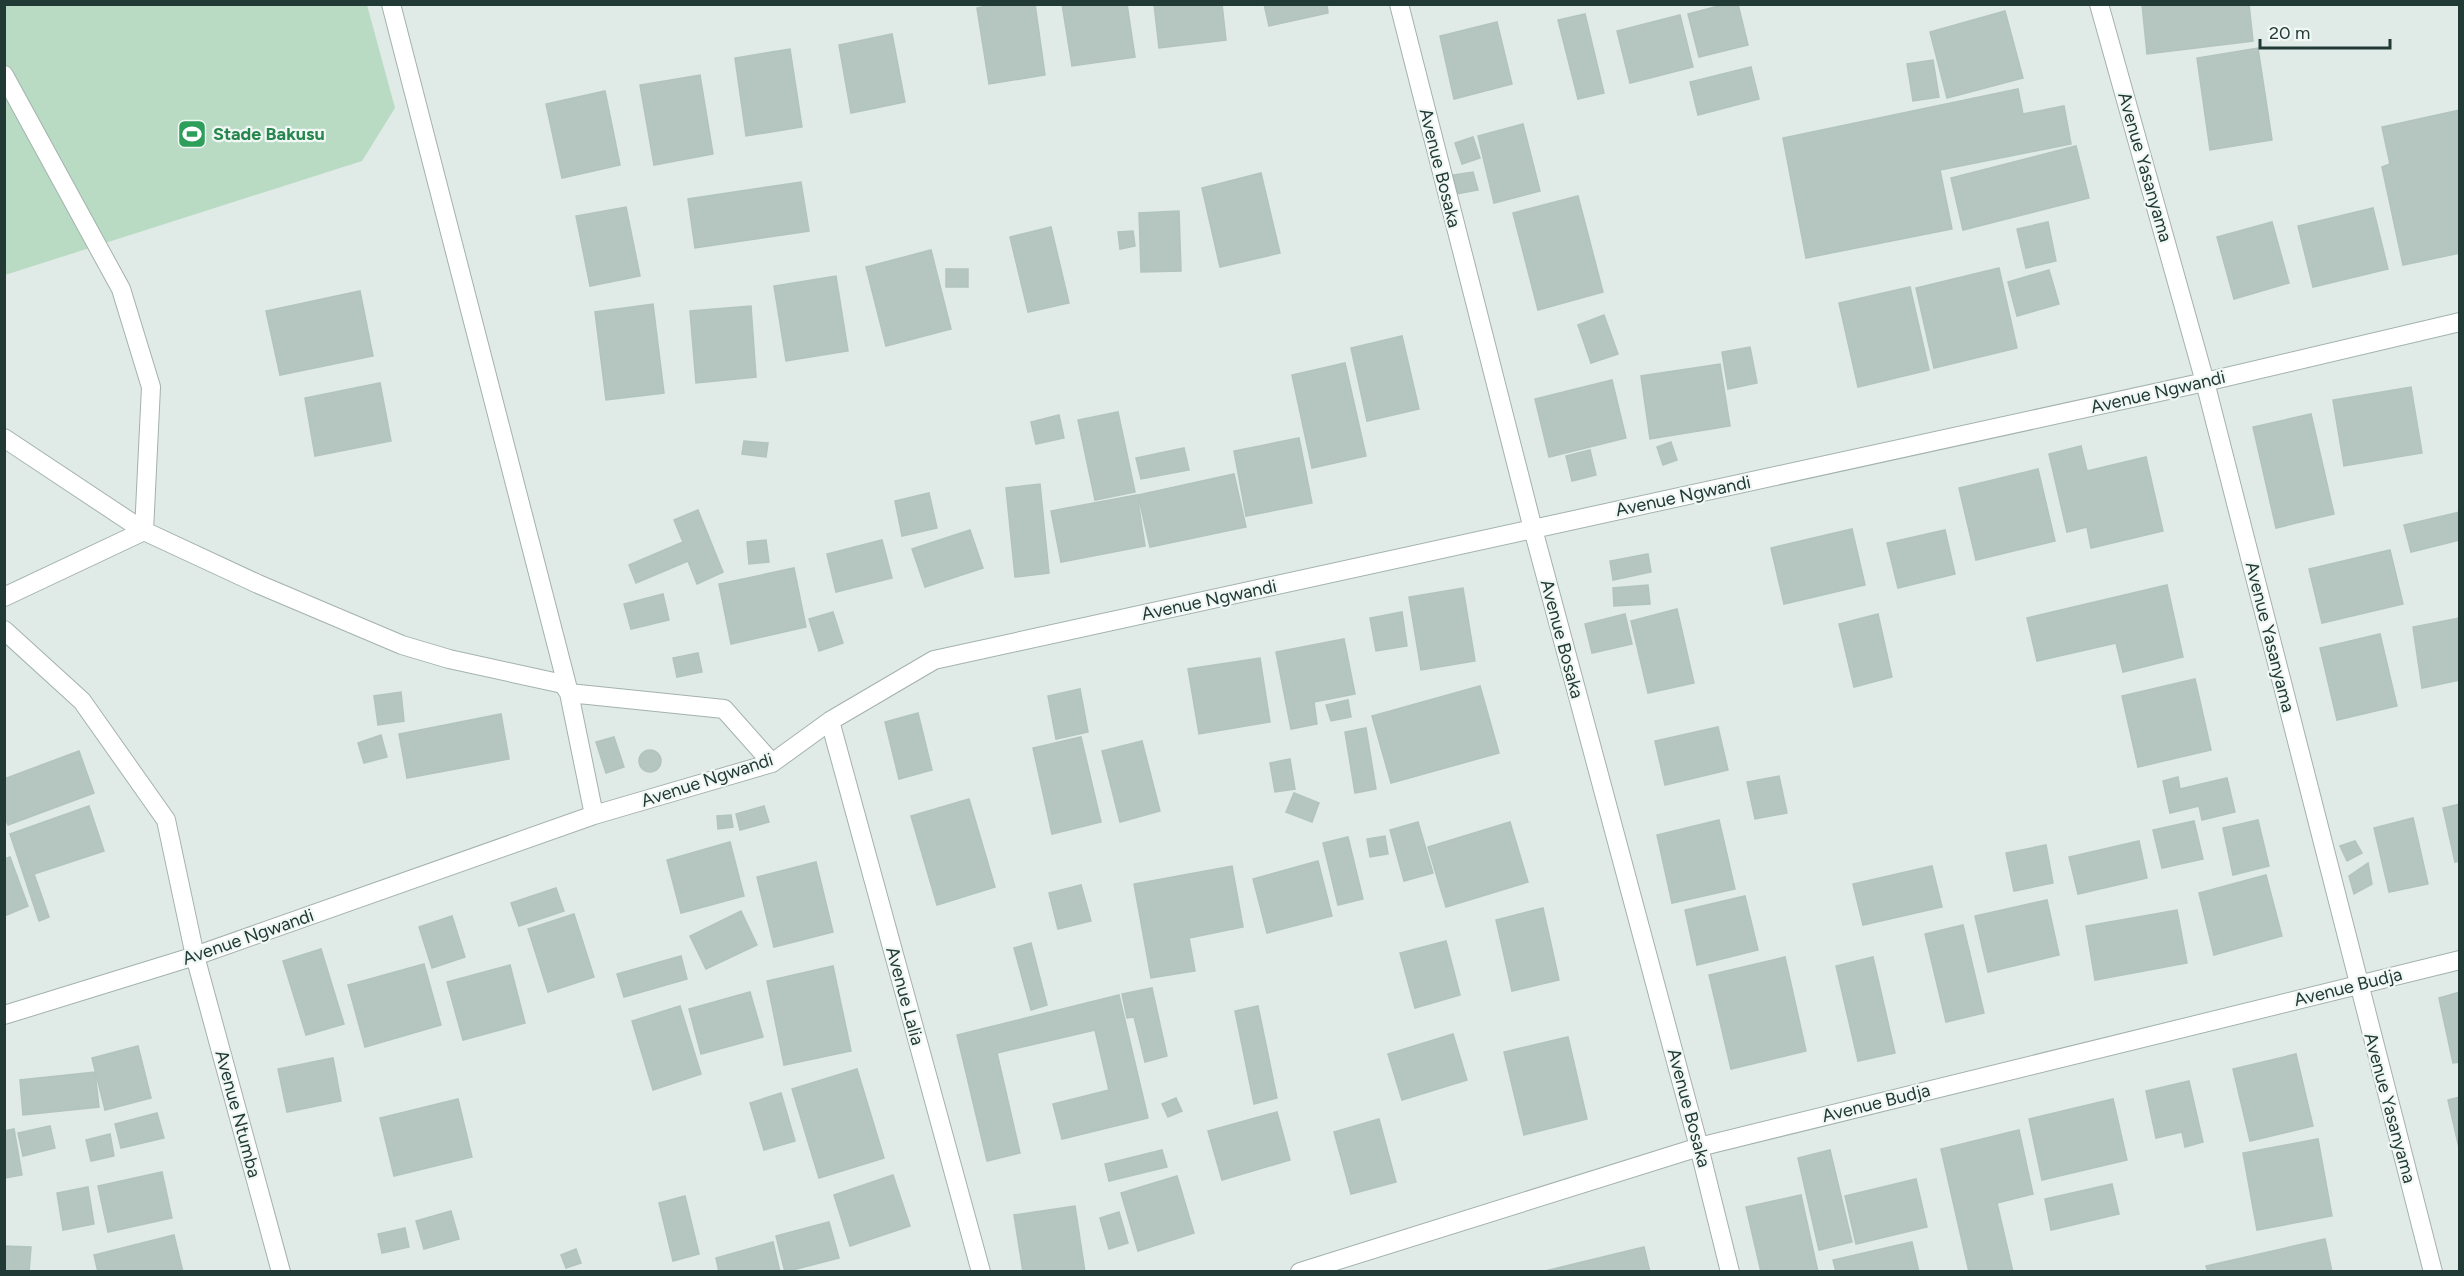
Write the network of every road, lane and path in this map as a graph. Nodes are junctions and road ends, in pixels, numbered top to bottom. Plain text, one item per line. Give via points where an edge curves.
1 (391, 4) edge
2 (1399, 4) edge
3 (2099, 4) edge
4 (4, 75) edge
5 (2460, 322) edge
6 (2205, 382) junction
7 (4, 438) edge
8 (1533, 529) junction
9 (144, 531) junction
10 (4, 597) edge
11 (4, 630) edge
12 (569, 693) junction
13 (830, 720) junction
14 (772, 763) junction
15 (594, 814) junction
16 (195, 956) junction
17 (2460, 960) edge
18 (2358, 984) junction
19 (4, 1015) edge
20 (1699, 1147) junction
21 (281, 1272) edge
22 (981, 1272) edge
23 (1300, 1272) edge
24 (1730, 1272) edge
25 (2433, 1272) edge

1 - 12 street
2 - 8 street, Avenue Bosaka
3 - 6 street, Avenue Yasanyama
4 - 9 street via 122,289 151,387
5 - 6 street, Avenue Ngwandi
6 - 8 street, Avenue Ngwandi
6 - 18 street, Avenue Yasanyama
7 - 9 street
8 - 13 street, Avenue Ngwandi via 934,660
8 - 20 street, Avenue Bosaka
9 - 10 street
9 - 12 street via 402,645 563,684
11 - 16 street, Avenue Ntumba via 82,701 166,820
12 - 14 street via 724,709
12 - 15 street
13 - 14 street, Avenue Ngwandi
13 - 22 street, Avenue Lalia
14 - 15 street, Avenue Ngwandi
15 - 16 street, Avenue Ngwandi
16 - 19 street, Avenue Ngwandi
16 - 21 street, Avenue Ntumba
17 - 18 street, Avenue Budja
18 - 20 street, Avenue Budja
18 - 25 street, Avenue Yasanyama
20 - 23 street, Avenue Budja
20 - 24 street, Avenue Bosaka

